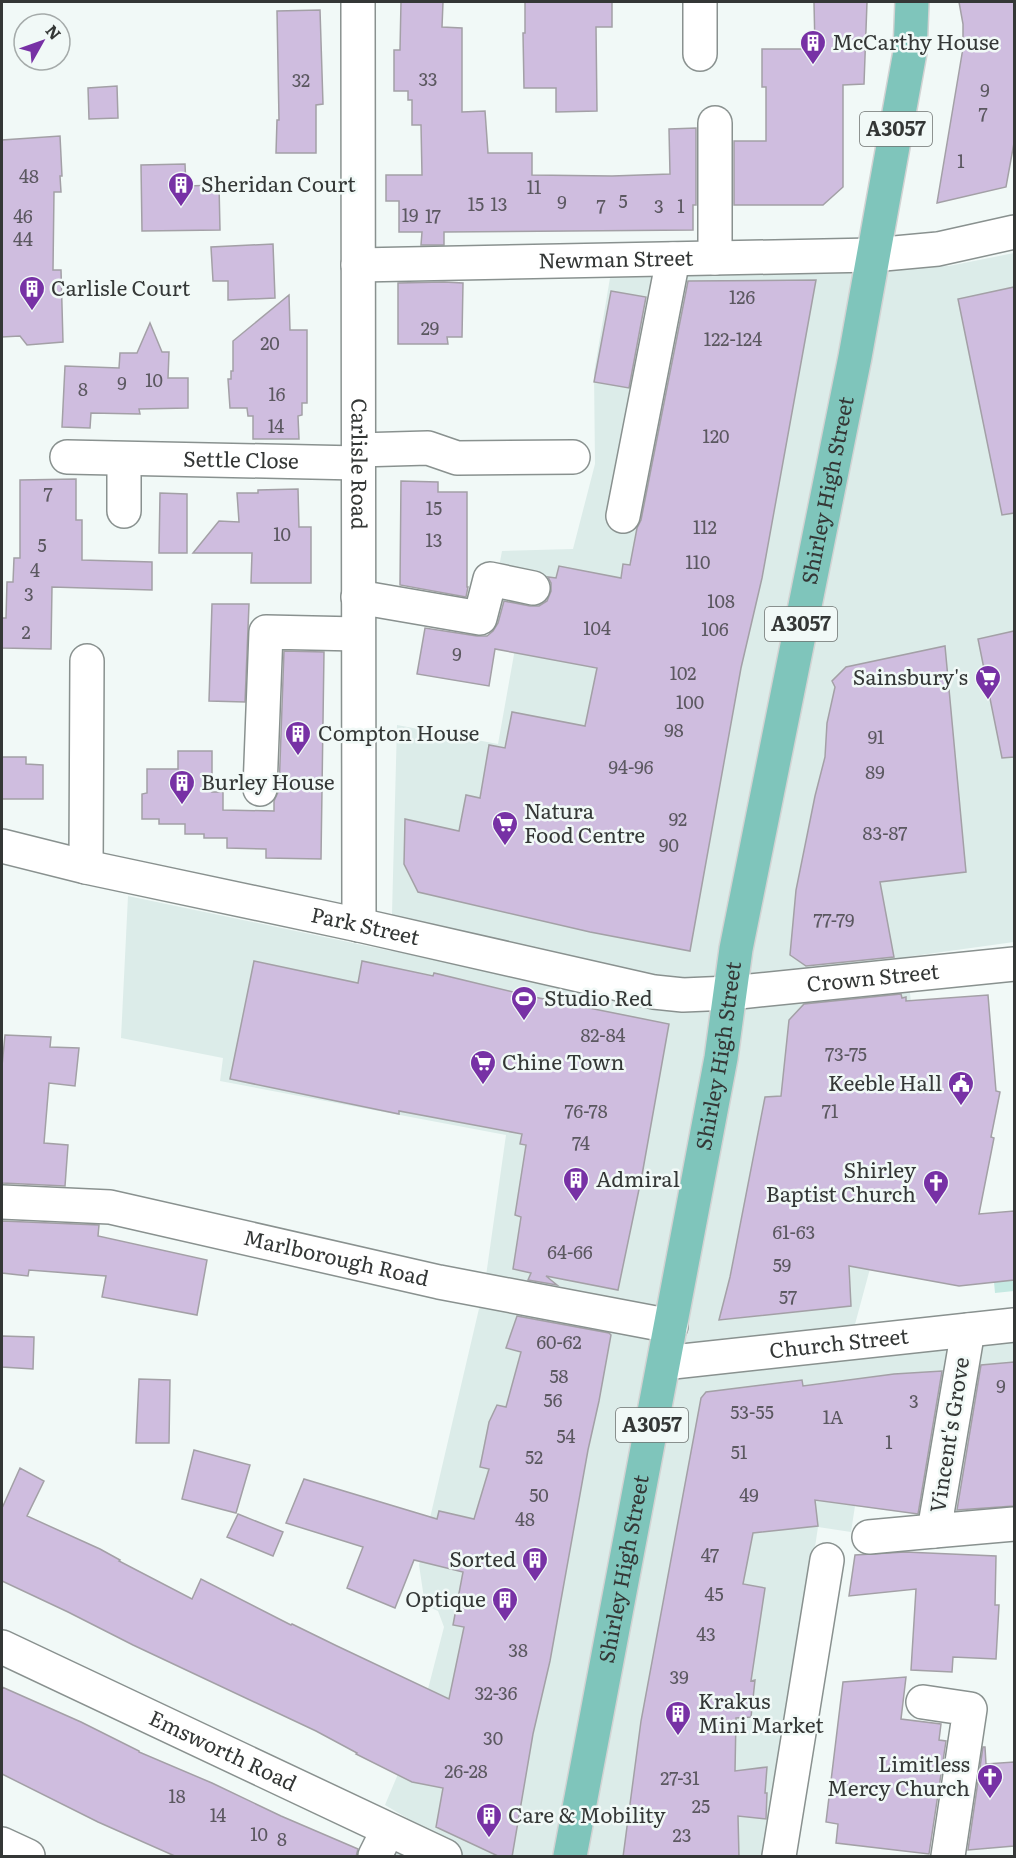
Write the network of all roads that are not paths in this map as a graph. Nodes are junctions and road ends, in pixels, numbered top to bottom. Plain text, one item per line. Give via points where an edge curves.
1 (358, 2) edge
2 (700, 2) edge
3 (912, 2) edge
4 (700, 54) dead end
5 (715, 123) dead end
6 (1014, 232) edge
7 (873, 255) junction
8 (715, 258) junction
9 (673, 259) junction
10 (358, 265) junction
11 (358, 456) junction
12 (67, 457) dead end
13 (573, 457) dead end
14 (124, 459) junction
15 (124, 511) dead end
16 (623, 516) dead end
17 (533, 588) dead end
18 (358, 597) junction
19 (358, 634) junction
20 (87, 661) dead end
21 (260, 789) dead end
22 (2, 846) edge
23 (86, 867) junction
24 (359, 925) junction
25 (1014, 964) edge
26 (730, 993) junction
27 (2, 1202) edge
28 (1014, 1325) edge
29 (671, 1326) junction
30 (968, 1330) junction
31 (664, 1363) junction
32 (1014, 1524) edge
33 (934, 1530) junction
34 (869, 1537) dead end
35 (827, 1560) dead end
36 (2, 1647) edge
37 (923, 1702) dead end
38 (381, 1843) edge
39 (2, 1844) edge
40 (28, 1857) edge
41 (445, 1857) edge
42 (570, 1857) edge
43 (780, 1857) edge
44 (948, 1857) edge

1 - 10 street, Carlisle Road
2 - 4 street
3 - 7 main road, A3057 via 910,52
5 - 8 street
6 - 7 street, Newman Street via 938,249
7 - 8 street, Newman Street
7 - 26 main road, Shirley High Street / A3057
8 - 9 street, Newman Street
9 - 10 street, Newman Street
9 - 16 street
10 - 11 street, Carlisle Road
11 - 13 street, Settle Close via 428,448 457,458
11 - 14 street, Settle Close
11 - 18 street, Carlisle Road
12 - 14 street, Settle Close
14 - 15 street
17 - 18 street via 490,579 480,618
18 - 19 street, Carlisle Road
19 - 21 street via 266,632
19 - 24 street, Carlisle Road
20 - 23 street
22 - 23 street, Park Street
23 - 24 street, Park Street
24 - 26 street, Park Street via 654,992
25 - 26 street, Crown Street
26 - 29 main road, Shirley High Street / A3057
27 - 29 street, Marlborough Road via 110,1208 439,1282
28 - 30 street, Church Street
29 - 31 main road, Shirley High Street / A3057
30 - 31 street, Church Street
30 - 33 street, Vincent's Grove
31 - 42 main road, Shirley High Street / A3057
32 - 33 street, Vincent's Grove
33 - 34 street
35 - 43 street
36 - 38 street, Emsworth Road
37 - 44 street via 970,1708
38 - 41 street, Emsworth Road
39 - 40 street

